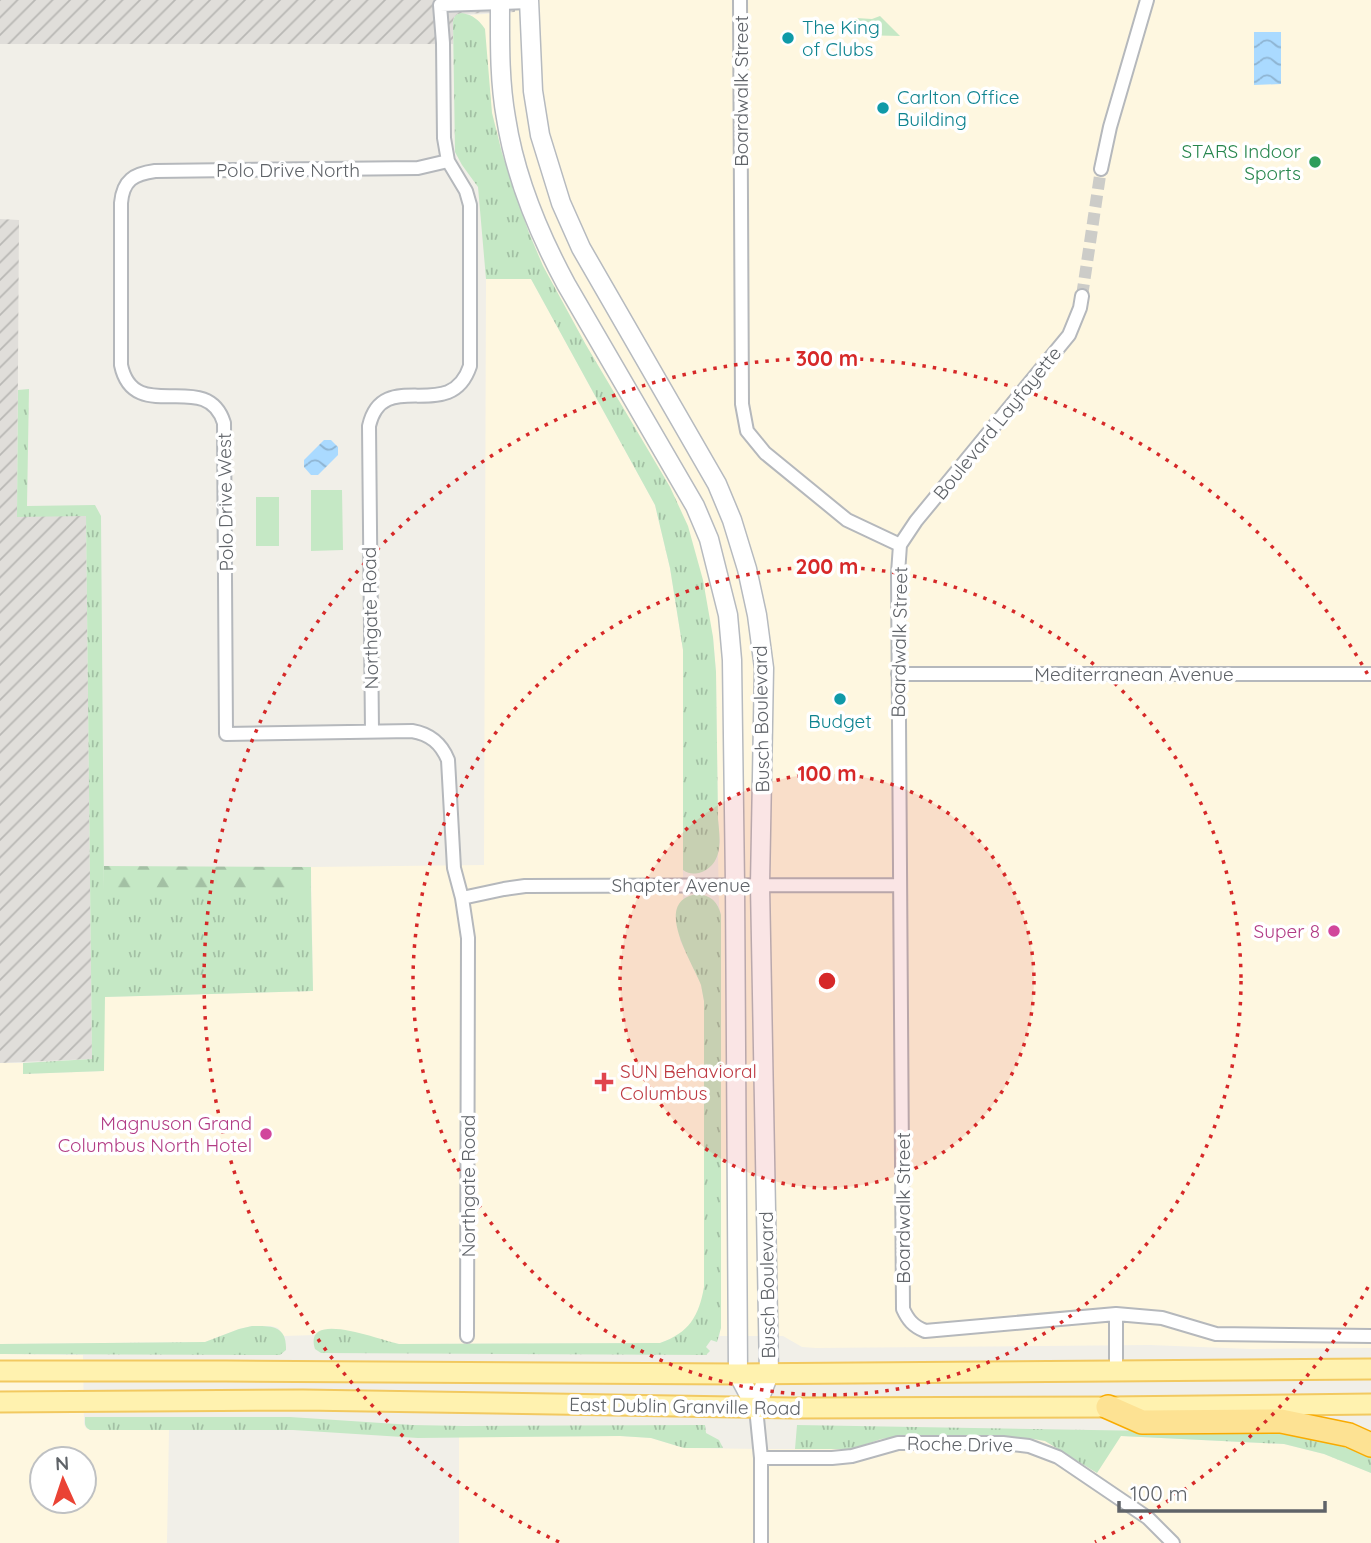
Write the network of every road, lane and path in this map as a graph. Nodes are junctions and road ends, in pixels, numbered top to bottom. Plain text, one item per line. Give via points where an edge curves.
1 (740, 0) edge
2 (1147, 0) edge
3 (499, 1) edge
4 (529, 1) edge
5 (448, 160) junction
6 (1101, 169) tunnel mouth
7 (130, 179) joint
8 (1082, 296) tunnel mouth
9 (900, 545) junction
10 (898, 674) junction
11 (1371, 674) edge
12 (372, 731) junction
13 (735, 885) junction
14 (900, 885) junction
15 (761, 886) junction
16 (462, 898) junction
17 (1116, 1314) junction
18 (467, 1336) dead end
19 (1371, 1336) edge
20 (1371, 1369) edge
21 (0, 1371) edge
22 (1116, 1371) junction
23 (738, 1374) junction
24 (769, 1374) junction
25 (0, 1402) edge
26 (1371, 1404) edge
27 (1108, 1407) junction
28 (756, 1408) junction
29 (1371, 1445) edge
30 (761, 1458) junction
31 (761, 1543) edge
32 (1173, 1543) edge

1 - 9 street, Boardwalk Street via 742,404 747,431 765,453 847,520
2 - 6 street
3 - 4 street, Northgate Road
3 - 5 street, Northgate Road via 440,5
3 - 13 main road, Busch Boulevard via 506,118 531,209 546,247 695,506 709,539 728,615 732,660
4 - 15 main road, Busch Boulevard via 540,135 561,202 580,248 717,484 747,569 764,668
5 - 7 street, Polo Drive North via 418,168 155,171
5 - 12 street, Northgate Road via 470,205 470,366 464,381 453,390 387,398 371,416
7 - 12 street, Polo Drive West via 122,190 121,203 123,373 143,394 206,400 218,410 223,423 226,734
8 - 9 street, Boulevard Layfayette via 1069,335
9 - 10 street, Boardwalk Street
10 - 11 street, Mediterranean Avenue
10 - 14 street, Boardwalk Street
12 - 16 street, Northgate Road via 420,733 438,742 444,751 454,868
13 - 15 street, Shapter Avenue
13 - 16 street, Shapter Avenue via 526,886
13 - 23 main road, Busch Boulevard
14 - 15 street, Shapter Avenue
14 - 17 street, Boardwalk Street via 903,1309 908,1320 925,1331
15 - 24 main road, Busch Boulevard
16 - 18 street, Northgate Road via 468,938
17 - 19 street via 1162,1318 1216,1334
17 - 22 street
20 - 22 main road, East Dublin Granville Road
21 - 23 main road, East Dublin Granville Road
22 - 24 main road, East Dublin Granville Road
23 - 24 main road, East Dublin Granville Road
23 - 28 main road, Busch Boulevard
24 - 28 main road, Busch Boulevard
25 - 28 main road, East Dublin Granville Road via 303,1400
26 - 27 main road, East Dublin Granville Road
27 - 28 main road, East Dublin Granville Road
27 - 29 highway via 1142,1422 1281,1421 1349,1435
28 - 30 street
30 - 31 street
30 - 32 street, Roche Drive via 852,1456 898,1443 1029,1446 1058,1457 1148,1518

